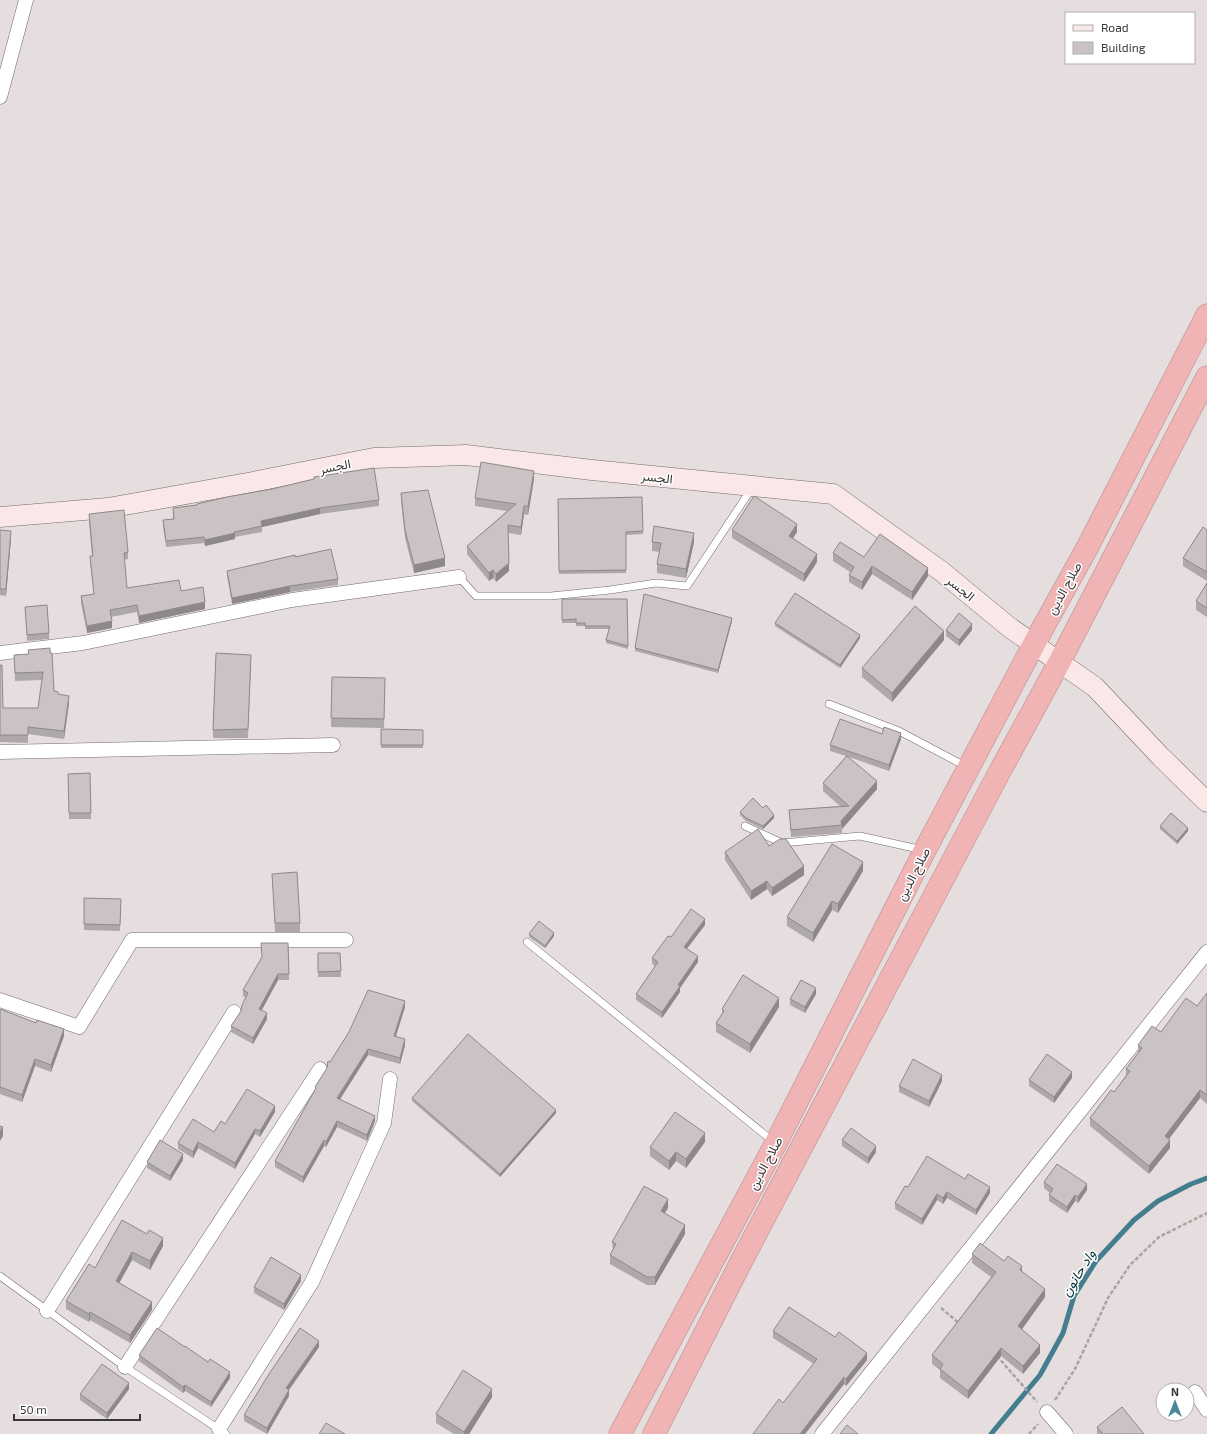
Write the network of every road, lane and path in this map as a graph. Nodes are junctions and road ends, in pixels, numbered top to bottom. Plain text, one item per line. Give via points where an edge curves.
1 (26, 0) edge
2 (0, 97) edge
3 (1207, 315) edge
4 (1207, 377) edge
5 (753, 486) junction
6 (0, 517) edge
7 (459, 577) joint
8 (1034, 644) junction
9 (0, 653) edge
10 (1060, 662) junction
11 (829, 704) dead end
12 (333, 745) dead end
13 (0, 752) edge
14 (968, 768) junction
15 (1207, 802) edge
16 (745, 826) dead end
17 (925, 850) junction
18 (346, 940) dead end
19 (527, 942) dead end
20 (1207, 952) edge
21 (0, 1000) edge
22 (234, 1012) dead end
23 (320, 1069) dead end
24 (390, 1079) dead end
25 (776, 1143) junction
26 (1207, 1213) edge
27 (0, 1276) edge
28 (930, 1299) junction
29 (47, 1311) junction
30 (960, 1325) edge
31 (991, 1351) edge
32 (125, 1367) junction
33 (1195, 1392) dead end
34 (1207, 1410) edge
35 (1047, 1412) junction
36 (223, 1431) edge
37 (620, 1434) edge
38 (654, 1434) edge
39 (822, 1434) edge
40 (1029, 1434) edge
41 (1066, 1434) edge

1 - 2 street
3 - 8 highway, صلاح الدين via 1087,548
4 - 10 highway, صلاح الدين
5 - 6 street, الجسر via 466,455 374,458 108,508
5 - 7 lane via 687,586 656,583 551,596 476,596
5 - 8 street, الجسر via 833,494 940,571
7 - 9 street via 292,600 83,643
8 - 10 street, الجسر
8 - 14 highway, صلاح الدين
10 - 15 street, الجسر via 1095,687
10 - 38 highway, صلاح الدين via 999,773
11 - 14 lane via 899,731
12 - 13 street
14 - 17 highway, صلاح الدين
16 - 17 lane via 782,843 860,836
17 - 25 highway, صلاح الدين
18 - 21 street via 132,940 78,1026
19 - 25 lane
20 - 28 street
22 - 29 street
23 - 32 street
24 - 36 street via 384,1123 312,1282
25 - 37 highway, صلاح الدين
26 - 35 path via 1159,1237 1130,1265 1108,1298 1075,1369
27 - 29 lane
28 - 30 path
28 - 39 street
29 - 32 lane
31 - 35 path
32 - 36 lane
33 - 34 street
35 - 40 path
35 - 41 street

